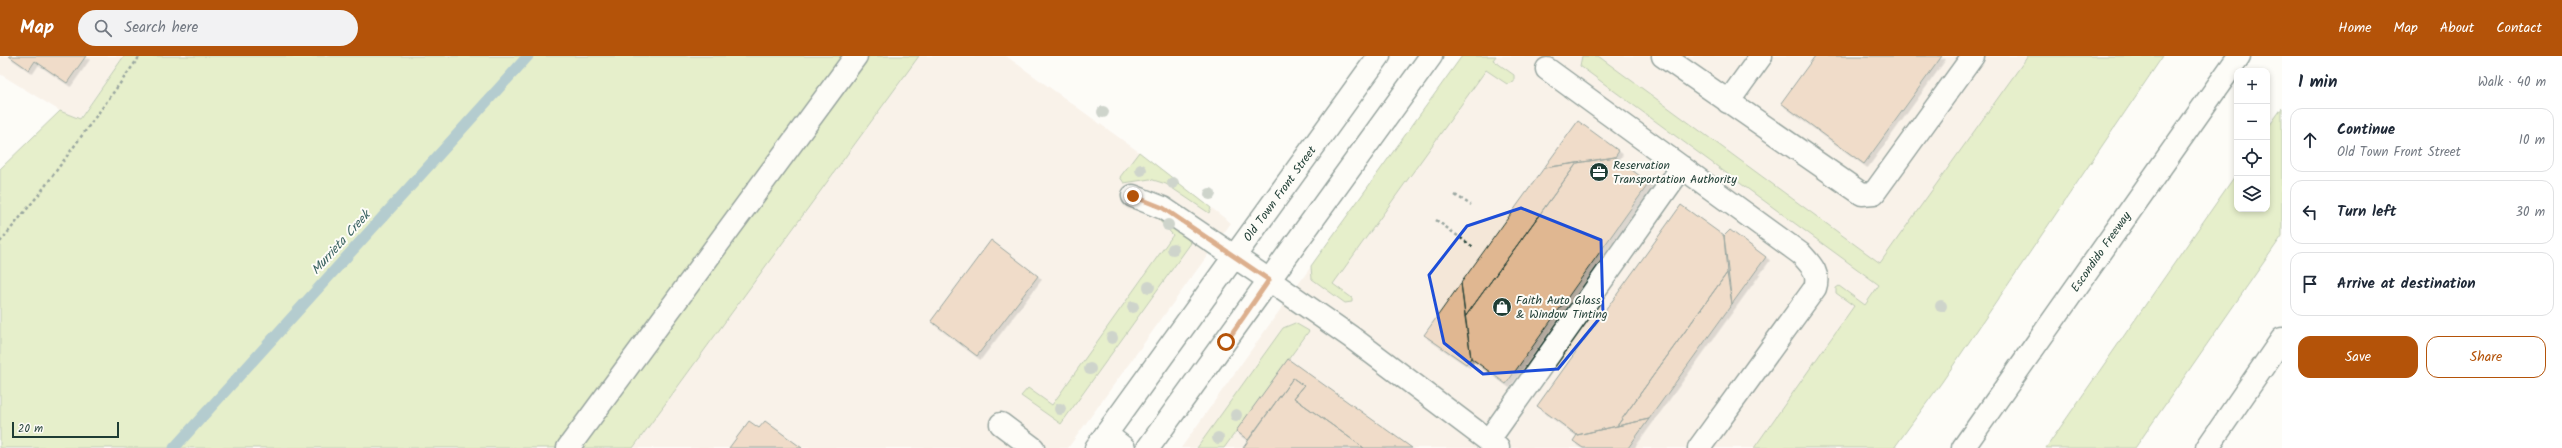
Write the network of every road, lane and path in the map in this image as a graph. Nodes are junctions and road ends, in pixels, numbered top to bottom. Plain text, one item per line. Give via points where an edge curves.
1 (140, 56) edge
2 (856, 56) edge
3 (1379, 56) edge
4 (1431, 56) edge
5 (1663, 56) edge
6 (1761, 56) edge
7 (1972, 56) edge
8 (2239, 56) edge
9 (1547, 70) dead end
10 (1728, 102) junction
11 (1682, 167) junction
12 (1133, 196) dead end
13 (1455, 196) dead end
14 (1471, 205) dead end
15 (1436, 220) dead end
16 (0, 242) edge
17 (1473, 246) dead end
18 (1235, 257) junction
19 (1269, 280) junction
20 (2282, 339) edge
21 (1001, 424) dead end
22 (1101, 441) edge
23 (1493, 444) edge
24 (568, 448) edge
25 (1033, 448) edge
26 (1124, 448) edge
27 (1148, 448) edge
28 (1700, 448) edge
29 (1963, 448) edge
30 (2206, 448) edge

1 - 16 path
2 - 24 main road
3 - 18 main road, Old Town Front Street
4 - 19 main road
5 - 10 main road
6 - 10 main road
7 - 10 main road via 1874,193 1862,194
8 - 29 main road, Escondido Freeway
9 - 11 main road
11 - 23 main road
11 - 28 main road via 1801,254 1814,269 1818,280 1815,288
12 - 18 main road via 1163,208
13 - 14 path
15 - 17 path
18 - 19 main road
18 - 22 main road, Old Town Front Street
19 - 23 main road via 1351,337
19 - 27 main road
20 - 30 main road
21 - 25 main road
22 - 26 main road

